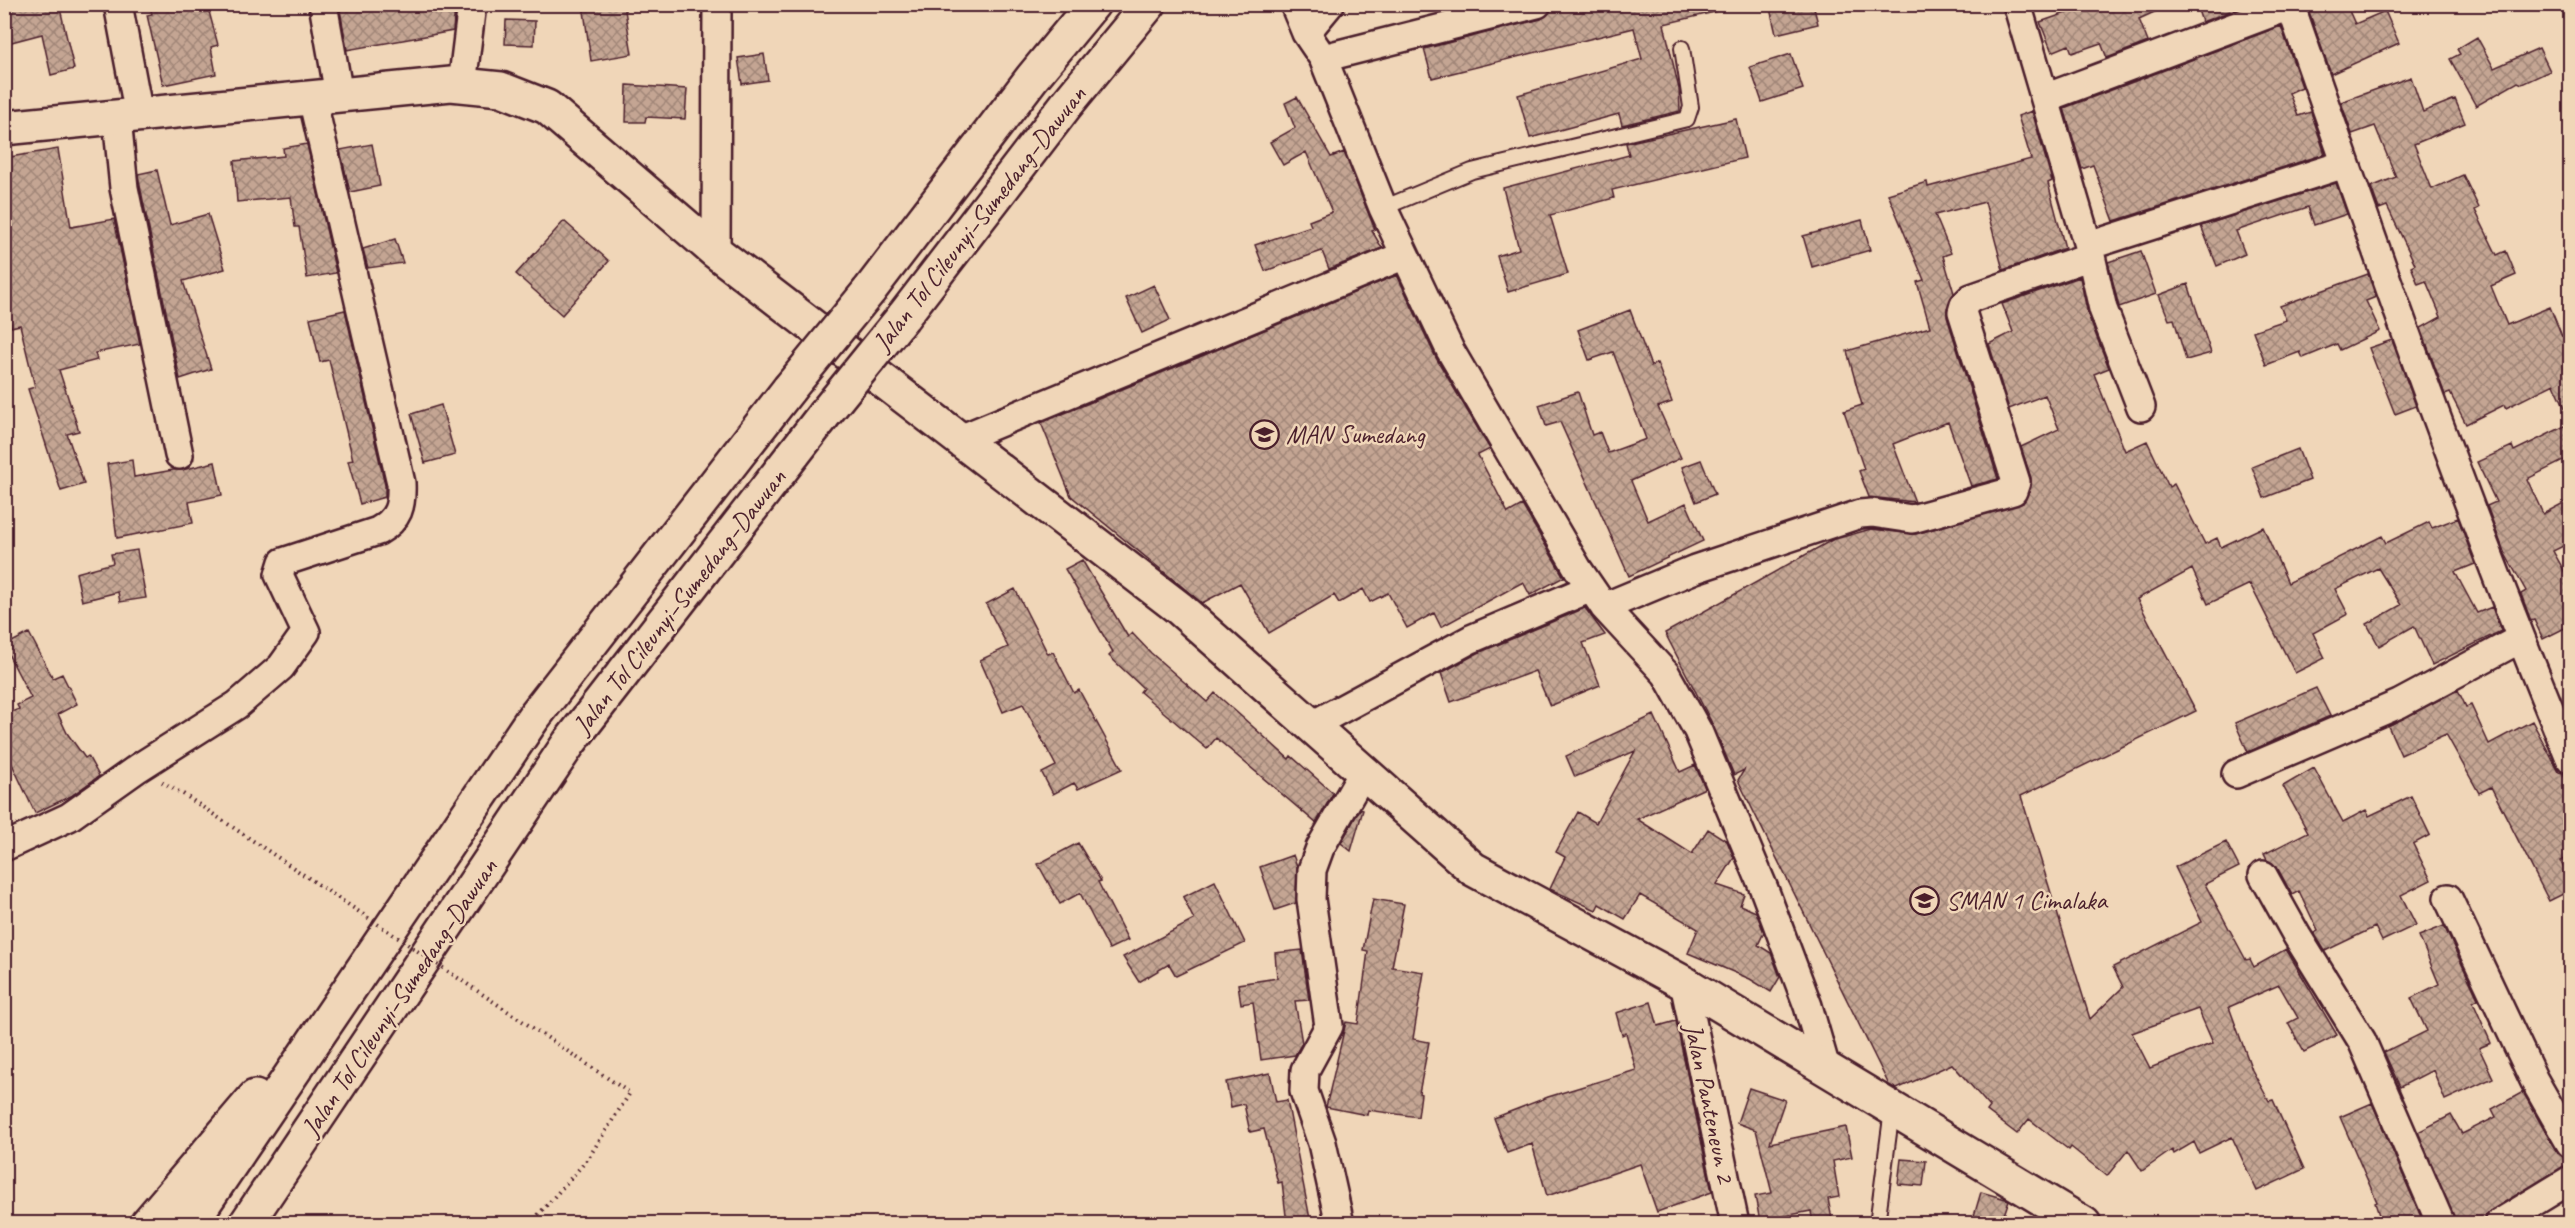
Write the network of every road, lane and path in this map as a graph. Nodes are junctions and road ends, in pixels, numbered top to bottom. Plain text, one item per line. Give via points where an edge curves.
1 (118, 4) edge
2 (323, 4) edge
3 (472, 4) edge
4 (717, 4) edge
5 (1093, 4) edge
6 (1149, 4) edge
7 (1294, 4) edge
8 (1330, 4) edge
9 (1537, 4) edge
10 (2017, 4) edge
11 (2290, 5) edge
12 (1306, 33) junction
13 (1682, 48) dead end
14 (1323, 58) junction
15 (462, 85) junction
16 (325, 97) junction
17 (2045, 98) junction
18 (128, 117) junction
19 (4, 128) edge
20 (2345, 164) junction
21 (1383, 208) junction
22 (2090, 251) junction
23 (716, 252) junction
24 (1405, 255) junction
25 (2141, 407) dead end
26 (960, 439) junction
27 (178, 455) dead end
28 (1598, 598) junction
29 (2520, 639) junction
30 (1312, 725) junction
31 (2571, 759) edge
32 (1364, 771) junction
33 (2236, 774) dead end
34 (183, 794) dead end
35 (4, 847) edge
36 (2263, 875) dead end
37 (2448, 898) dead end
38 (370, 962) junction
39 (1684, 983) junction
40 (1826, 1068) junction
41 (1892, 1110) junction
42 (2571, 1143) edge
43 (2571, 1180) edge
44 (147, 1224) edge
45 (190, 1224) edge
46 (246, 1224) edge
47 (530, 1224) edge
48 (1340, 1224) edge
49 (1736, 1224) edge
50 (1877, 1224) edge
51 (2084, 1224) edge
52 (2441, 1224) edge
53 (2498, 1224) edge

1 - 18 street
2 - 16 street
3 - 15 street
4 - 23 street
5 - 38 main road, Jalan Tol Cileunyi–Sumedang–Dawuan, bridge via 533,718
6 - 46 main road, Jalan Tol Cileunyi–Sumedang–Dawuan, bridge via 569,743
7 - 12 street
8 - 12 street
9 - 14 street
10 - 17 street
11 - 17 street
11 - 20 street
12 - 14 street
13 - 21 lane via 1691,106 1687,119 1472,171
14 - 21 street
15 - 16 main road
15 - 23 main road via 501,89 548,107
16 - 18 main road
16 - 35 street via 401,483 400,512 378,531 283,562 279,575 306,632 280,667 251,695 69,817
17 - 22 street
18 - 19 main road
18 - 27 street via 124,188
20 - 22 street
20 - 29 street
21 - 24 street
22 - 25 street via 2103,309
22 - 28 street via 1971,298 1964,305 1962,312 2016,482 2013,491 1912,519 1860,514
23 - 26 main road
24 - 26 street
24 - 28 street via 1450,350
26 - 30 main road via 1179,608
28 - 30 street via 1471,639
28 - 40 street via 1666,674 1698,731 1764,889 1808,1006
29 - 31 street
29 - 33 street via 2399,704
30 - 32 main road
32 - 39 main road via 1473,869
32 - 48 street via 1320,848 1312,870 1311,899 1329,1026 1305,1070 1305,1091 1322,1143
34 - 47 path, bridge via 630,1093 586,1160
36 - 52 street via 2362,1041
37 - 42 street via 2534,1080
38 - 44 main road
38 - 45 main road, Jalan Tol Cileunyi–Sumedang–Dawuan
39 - 40 main road
39 - 49 street, Jalan Panteneun 2
40 - 41 main road
41 - 50 lane
41 - 51 main road
43 - 53 street

